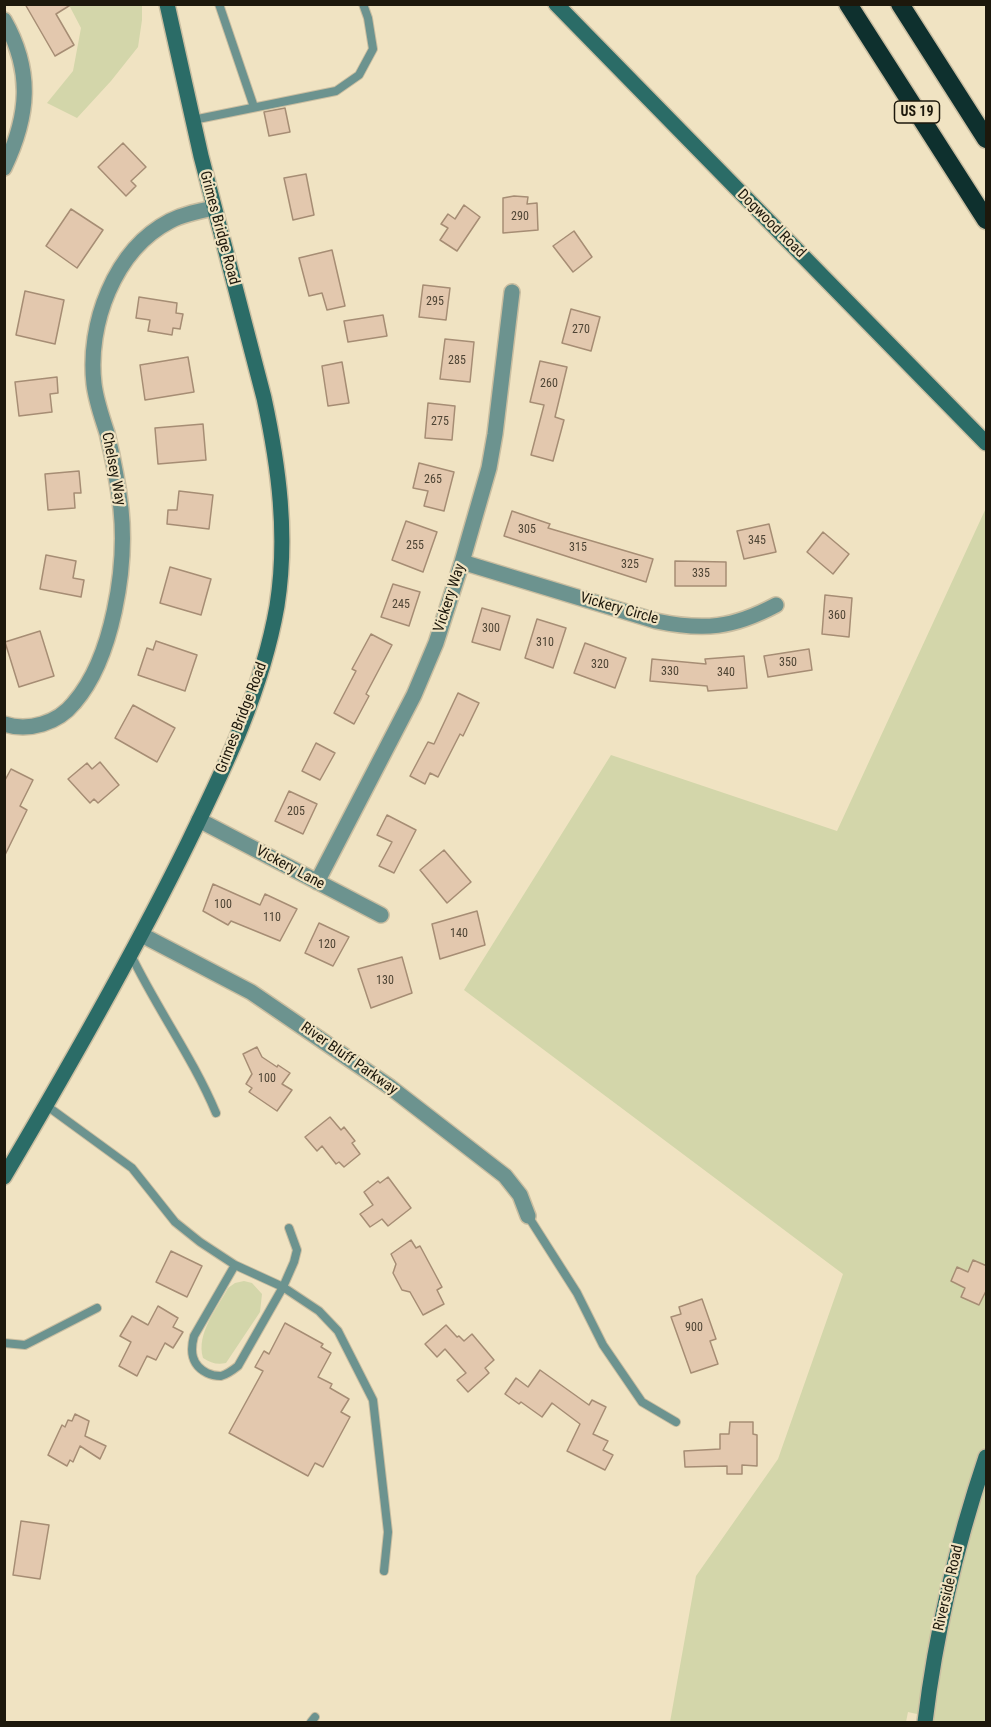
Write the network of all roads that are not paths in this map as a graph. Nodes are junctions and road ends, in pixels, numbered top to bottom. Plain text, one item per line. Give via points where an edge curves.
1 (167, 4) edge
2 (219, 4) edge
3 (363, 4) edge
4 (556, 4) edge
5 (848, 4) edge
6 (900, 4) edge
7 (4, 20) edge
8 (254, 107) junction
9 (193, 120) junction
10 (987, 139) edge
11 (4, 168) edge
12 (214, 208) junction
13 (987, 220) edge
14 (512, 292) dead end
15 (987, 443) edge
16 (462, 562) junction
17 (776, 605) dead end
18 (4, 724) edge
19 (199, 820) junction
20 (317, 882) junction
21 (381, 915) dead end
22 (141, 935) junction
23 (131, 955) junction
24 (47, 1106) junction
25 (216, 1113) dead end
26 (4, 1177) edge
27 (528, 1216) joint
28 (289, 1228) dead end
29 (235, 1265) junction
30 (283, 1287) junction
31 (98, 1308) dead end
32 (4, 1343) edge
33 (676, 1422) dead end
34 (987, 1457) edge
35 (384, 1571) dead end
36 (311, 1722) edge
37 (316, 1722) edge
38 (925, 1722) edge

1 - 9 street, Grimes Bridge Road
2 - 8 lane
3 - 8 lane via 374,49 359,75 336,91
4 - 15 street, Dogwood Road
5 - 13 highway, US 19
6 - 10 highway, US 19
7 - 11 street via 24,69 26,91 20,126
8 - 9 lane
9 - 12 street, Grimes Bridge Road
12 - 18 street, Chelsey Way via 170,221 153,233 123,266 101,308 94,343 94,385 113,461 123,535 114,609 102,654 83,693 71,707 40,725
12 - 19 street, Grimes Bridge Road via 266,409 279,480 282,524 277,604 257,688
14 - 16 street, Vickery Way via 491,456
16 - 17 street, Vickery Circle via 683,626 710,627 735,622
16 - 20 street, Vickery Way via 421,679
19 - 20 street, Vickery Lane
19 - 22 street, Grimes Bridge Road
20 - 21 street, Vickery Lane
22 - 23 street, Grimes Bridge Road
22 - 27 street, River Bluff Parkway via 251,992 390,1087 505,1176
23 - 24 street, Grimes Bridge Road
23 - 25 lane
24 - 26 street, Grimes Bridge Road
24 - 29 lane via 132,1168 176,1222
27 - 33 lane via 577,1293 603,1345 642,1402
28 - 30 lane via 297,1250
29 - 30 lane
29 - 30 lane via 194,1336 194,1363 201,1370 220,1376 238,1366
30 - 35 lane via 319,1311 338,1331 373,1400 388,1532
31 - 32 lane via 25,1345
34 - 38 street, Riverside Road via 947,1592
36 - 37 lane via 315,1717

